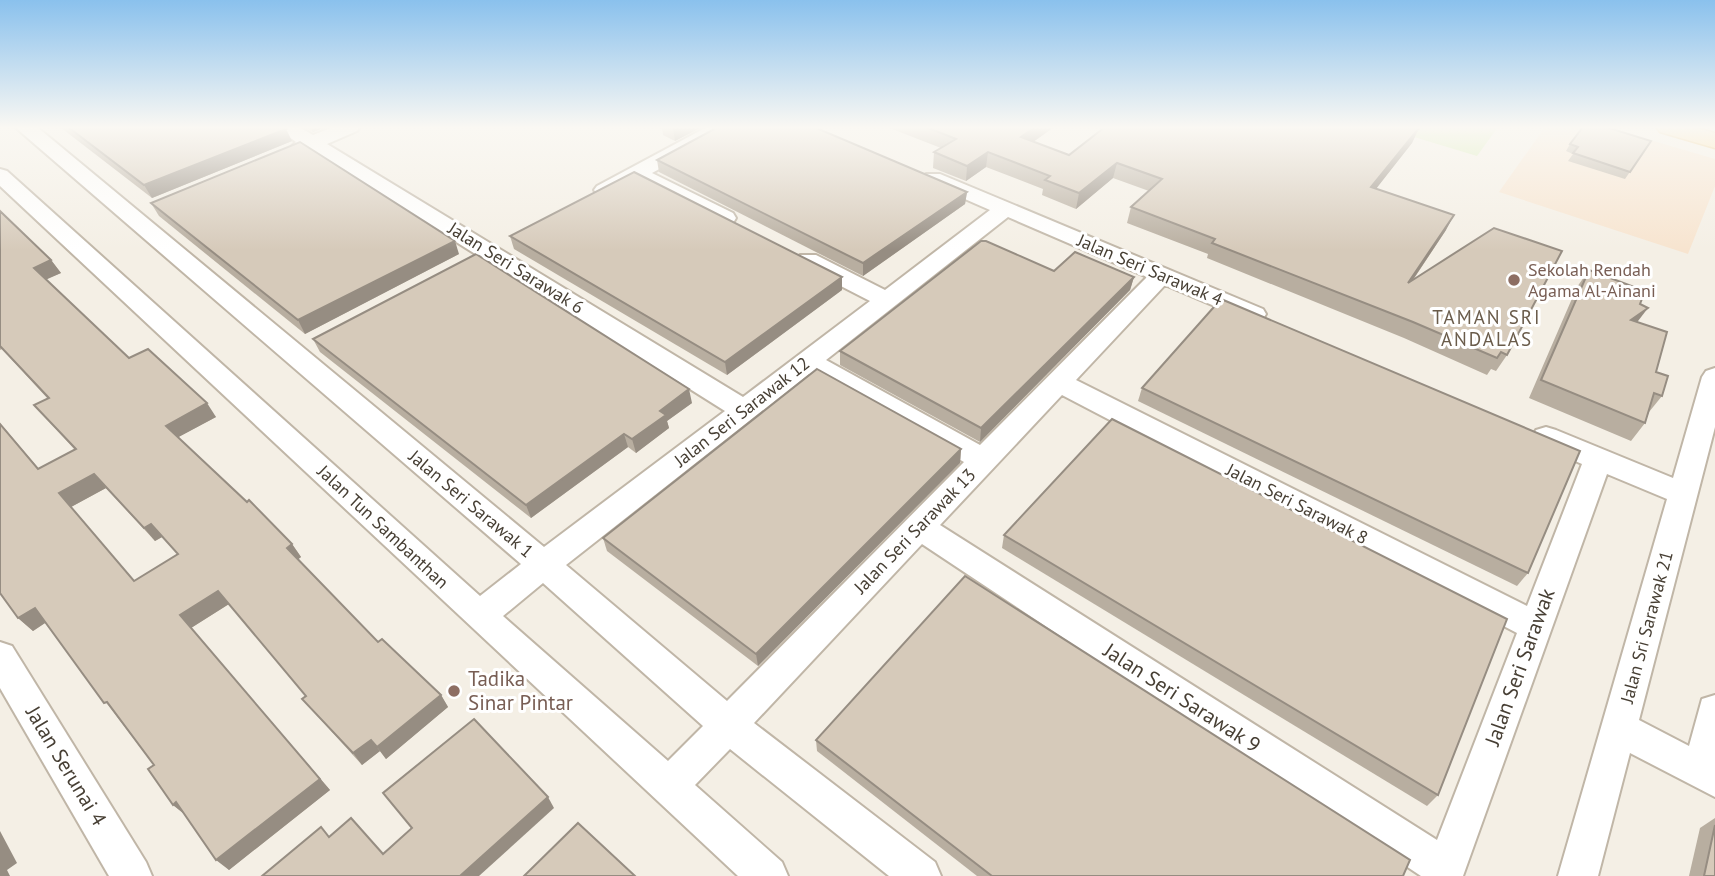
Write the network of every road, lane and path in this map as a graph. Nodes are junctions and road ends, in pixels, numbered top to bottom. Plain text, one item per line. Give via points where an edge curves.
1 (82, 168) edge
2 (353, 168) edge
3 (646, 168) edge
4 (908, 168) edge
5 (637, 173) junction
6 (0, 174) edge
7 (582, 201) edge
8 (1005, 209) junction
9 (749, 230) edge
10 (512, 238) edge
11 (787, 249) edge
12 (487, 250) junction
13 (465, 262) edge
14 (1162, 275) junction
15 (886, 300) junction
16 (1277, 324) edge
17 (807, 361) junction
18 (1715, 377) edge
19 (1058, 382) junction
20 (744, 410) junction
21 (1521, 426) edge
22 (1598, 459) junction
23 (984, 460) junction
24 (1683, 494) junction
25 (919, 527) junction
26 (544, 565) junction
27 (479, 615) junction
28 (1535, 626) junction
29 (0, 657) edge
30 (1715, 711) edge
31 (728, 725) junction
32 (1619, 728) junction
33 (1709, 776) edge
34 (668, 787) junction
35 (1445, 872) edge
36 (132, 876) edge
37 (768, 876) edge
38 (921, 876) edge
39 (1578, 876) edge

1 - 26 street, Jalan Seri Sarawak 1 via 143,212 304,348
2 - 12 street, Jalan Seri Sarawak 6
3 - 5 street
4 - 8 street, Jalan Seri Sarawak 4
5 - 7 street
5 - 9 street
6 - 27 street, Jalan Tun Sambanthan
8 - 14 street, Jalan Seri Sarawak 4
8 - 15 street, Jalan Seri Sarawak 12
10 - 12 street
11 - 15 street
12 - 13 street
12 - 20 street, Jalan Seri Sarawak 6
14 - 16 street, Jalan Seri Sarawak 4
14 - 19 street, Jalan Seri Sarawak 13
15 - 17 street, Jalan Seri Sarawak 12
17 - 20 street, Jalan Seri Sarawak 12
17 - 23 street
18 - 24 street, Jalan Sri Sarawak 21
19 - 23 street, Jalan Seri Sarawak 13
19 - 28 street, Jalan Seri Sarawak 8
20 - 26 street, Jalan Seri Sarawak 12
21 - 22 street
22 - 24 street
22 - 28 street, Jalan Seri Sarawak
23 - 25 street, Jalan Seri Sarawak 13
24 - 32 street, Jalan Sri Sarawak 21
25 - 31 street, Jalan Seri Sarawak 13
25 - 35 street, Jalan Seri Sarawak 9
26 - 27 street, Jalan Seri Sarawak 12
26 - 31 street, Jalan Seri Sarawak 1
27 - 34 street, Jalan Tun Sambanthan
28 - 35 street, Jalan Seri Sarawak
29 - 36 street, Jalan Serunai 4
30 - 33 street
31 - 34 street, Jalan Seri Sarawak 13
31 - 38 street, Jalan Seri Sarawak 1
32 - 33 street
32 - 39 street, Jalan Sri Sarawak 21
34 - 37 street, Jalan Tun Sambanthan

